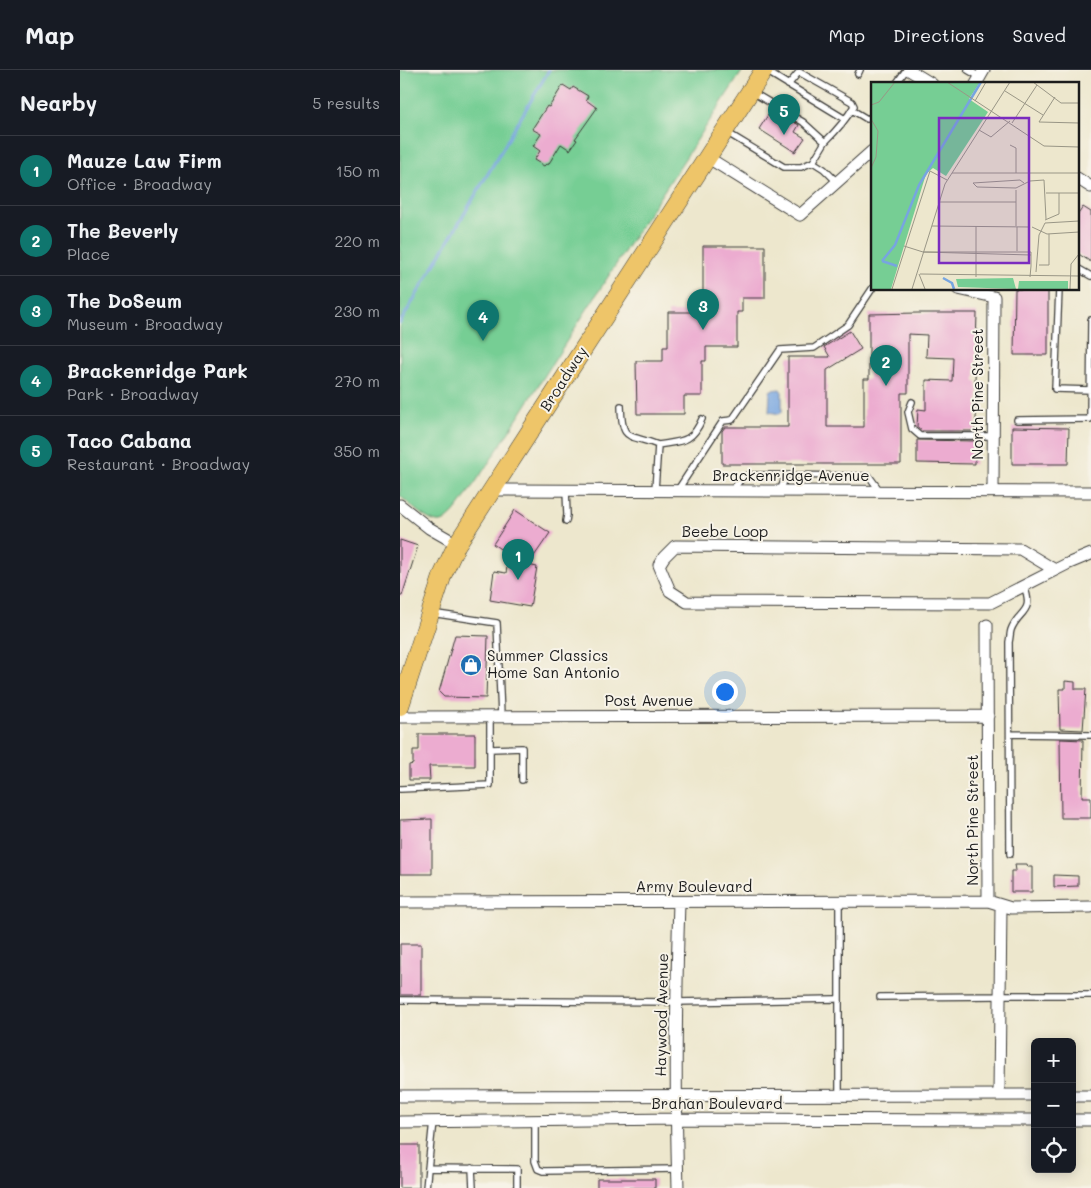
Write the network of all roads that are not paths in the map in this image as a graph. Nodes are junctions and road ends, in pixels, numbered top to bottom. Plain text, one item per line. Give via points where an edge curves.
1 (764, 70) edge
2 (907, 70) edge
3 (968, 70) edge
4 (980, 77) edge
5 (898, 82) edge
6 (928, 82) edge
7 (788, 85) junction
8 (750, 92) junction
9 (852, 110) junction
10 (871, 117) edge
11 (845, 118) junction
12 (724, 131) junction
13 (825, 142) junction
14 (871, 152) edge
15 (707, 157) junction
16 (813, 162) junction
17 (1078, 179) edge
18 (837, 182) junction
19 (1091, 187) edge
20 (1078, 269) edge
21 (1091, 276) edge
22 (871, 290) edge
23 (962, 290) edge
24 (1059, 290) edge
25 (1091, 320) edge
26 (1090, 390) edge
27 (912, 402) dead end
28 (621, 406) dead end
29 (702, 419) dead end
30 (1017, 420) dead end
31 (994, 436) junction
32 (658, 445) junction
33 (786, 476) junction
34 (826, 476) junction
35 (492, 490) junction
36 (566, 490) junction
37 (655, 490) junction
38 (677, 491) junction
39 (732, 491) junction
40 (780, 491) junction
41 (832, 491) junction
42 (880, 491) junction
43 (993, 491) junction
44 (1091, 492) edge
45 (401, 508) edge
46 (566, 522) dead end
47 (457, 544) junction
48 (1091, 554) edge
49 (1055, 570) junction
50 (1024, 586) junction
51 (429, 613) junction
52 (987, 625) dead end
53 (402, 694) edge
54 (400, 716) edge
55 (496, 716) junction
56 (988, 716) junction
57 (1010, 734) junction
58 (1091, 735) edge
59 (490, 749) junction
60 (522, 780) dead end
61 (400, 789) edge
62 (1010, 854) dead end
63 (839, 901) junction
64 (988, 901) junction
65 (400, 902) edge
66 (679, 902) junction
67 (1001, 906) junction
68 (1091, 907) edge
69 (1091, 995) edge
70 (1000, 996) junction
71 (880, 997) dead end
72 (835, 999) dead end
73 (400, 1000) edge
74 (676, 1002) junction
75 (676, 1095) junction
76 (839, 1095) junction
77 (999, 1095) junction
78 (1031, 1095) edge
79 (400, 1096) edge
80 (1076, 1096) edge
81 (1091, 1096) edge
82 (676, 1119) junction
83 (535, 1120) junction
84 (1031, 1120) edge
85 (1076, 1120) edge
86 (1091, 1120) edge
87 (433, 1121) junction
88 (400, 1122) edge
89 (428, 1168) junction
90 (472, 1168) junction
91 (677, 1169) junction
92 (426, 1188) edge
93 (473, 1188) edge
94 (517, 1188) edge
95 (678, 1188) edge

1 - 7 lane
1 - 8 main road, Broadway
2 - 5 lane
2 - 6 street
3 - 4 lane
7 - 9 lane via 799,72 852,102
7 - 11 lane
8 - 12 main road, Broadway
8 - 13 lane via 803,122
9 - 10 lane via 867,119
9 - 11 lane
11 - 13 lane
12 - 15 main road, Broadway
12 - 16 lane via 784,168 801,168
13 - 16 lane
14 - 18 street
15 - 18 street via 800,215
15 - 35 main road, Broadway
16 - 18 lane
17 - 19 street
20 - 21 lane
22 - 38 lane via 848,326 814,348 780,350 732,420 723,421
23 - 31 street, North Pine Street via 994,297
24 - 26 lane via 1055,389
25 - 26 lane
26 - 30 lane via 1090,419
27 - 31 lane via 908,412 912,429 920,436
28 - 32 lane via 623,430 632,438
29 - 32 lane via 696,433 682,441
31 - 43 street, North Pine Street
32 - 37 lane
33 - 34 lane
33 - 39 lane via 744,476
33 - 40 lane
34 - 41 lane
34 - 42 lane via 869,476
35 - 36 street, Brackenridge Avenue
35 - 47 main road, Broadway
36 - 37 street, Brackenridge Avenue
36 - 46 lane
37 - 38 street, Brackenridge Avenue
38 - 39 street, Brackenridge Avenue
39 - 40 street, Brackenridge Avenue
40 - 41 street, Brackenridge Avenue
41 - 42 street, Brackenridge Avenue
42 - 43 street, Brackenridge Avenue
43 - 44 street, Brackenridge Avenue
45 - 47 street
47 - 51 main road, Broadway via 442,574
48 - 49 street
49 - 50 street
49 - 50 street, Beebe Loop via 1020,548 674,546 659,565 670,591 687,602 990,604
50 - 57 lane via 1028,605 1011,630 1009,642
51 - 53 main road, Broadway
51 - 55 lane via 497,623
52 - 56 street, North Pine Street
54 - 55 street, Post Avenue
55 - 56 street, Post Avenue
55 - 59 lane
56 - 64 street, North Pine Street
57 - 58 lane
57 - 62 lane
59 - 60 lane via 522,748
59 - 61 lane via 490,785
63 - 64 street, Army Boulevard
63 - 66 street, Army Boulevard
63 - 76 lane
64 - 67 street, North Pine Street
65 - 66 street, Army Boulevard
66 - 74 street, Haywood Avenue
67 - 68 street, North Pine Street
67 - 70 street
69 - 70 lane
70 - 71 lane
70 - 77 street
72 - 74 lane
73 - 74 lane
74 - 75 street, Haywood Avenue
75 - 76 street, Brahan Boulevard
75 - 79 street, Brahan Boulevard
75 - 82 street, Haywood Avenue
76 - 77 street, Brahan Boulevard
77 - 78 street, Brahan Boulevard
80 - 81 street
82 - 83 street, Brahan Boulevard
82 - 84 street, Brahan Boulevard
82 - 91 street, Haywood Avenue
83 - 87 street, Brahan Boulevard
83 - 91 lane via 534,1161 543,1171
85 - 86 street
87 - 88 street, Brahan Boulevard
87 - 89 lane
89 - 90 lane
89 - 92 lane
90 - 93 lane
90 - 94 lane via 517,1169
91 - 95 street, Haywood Avenue

